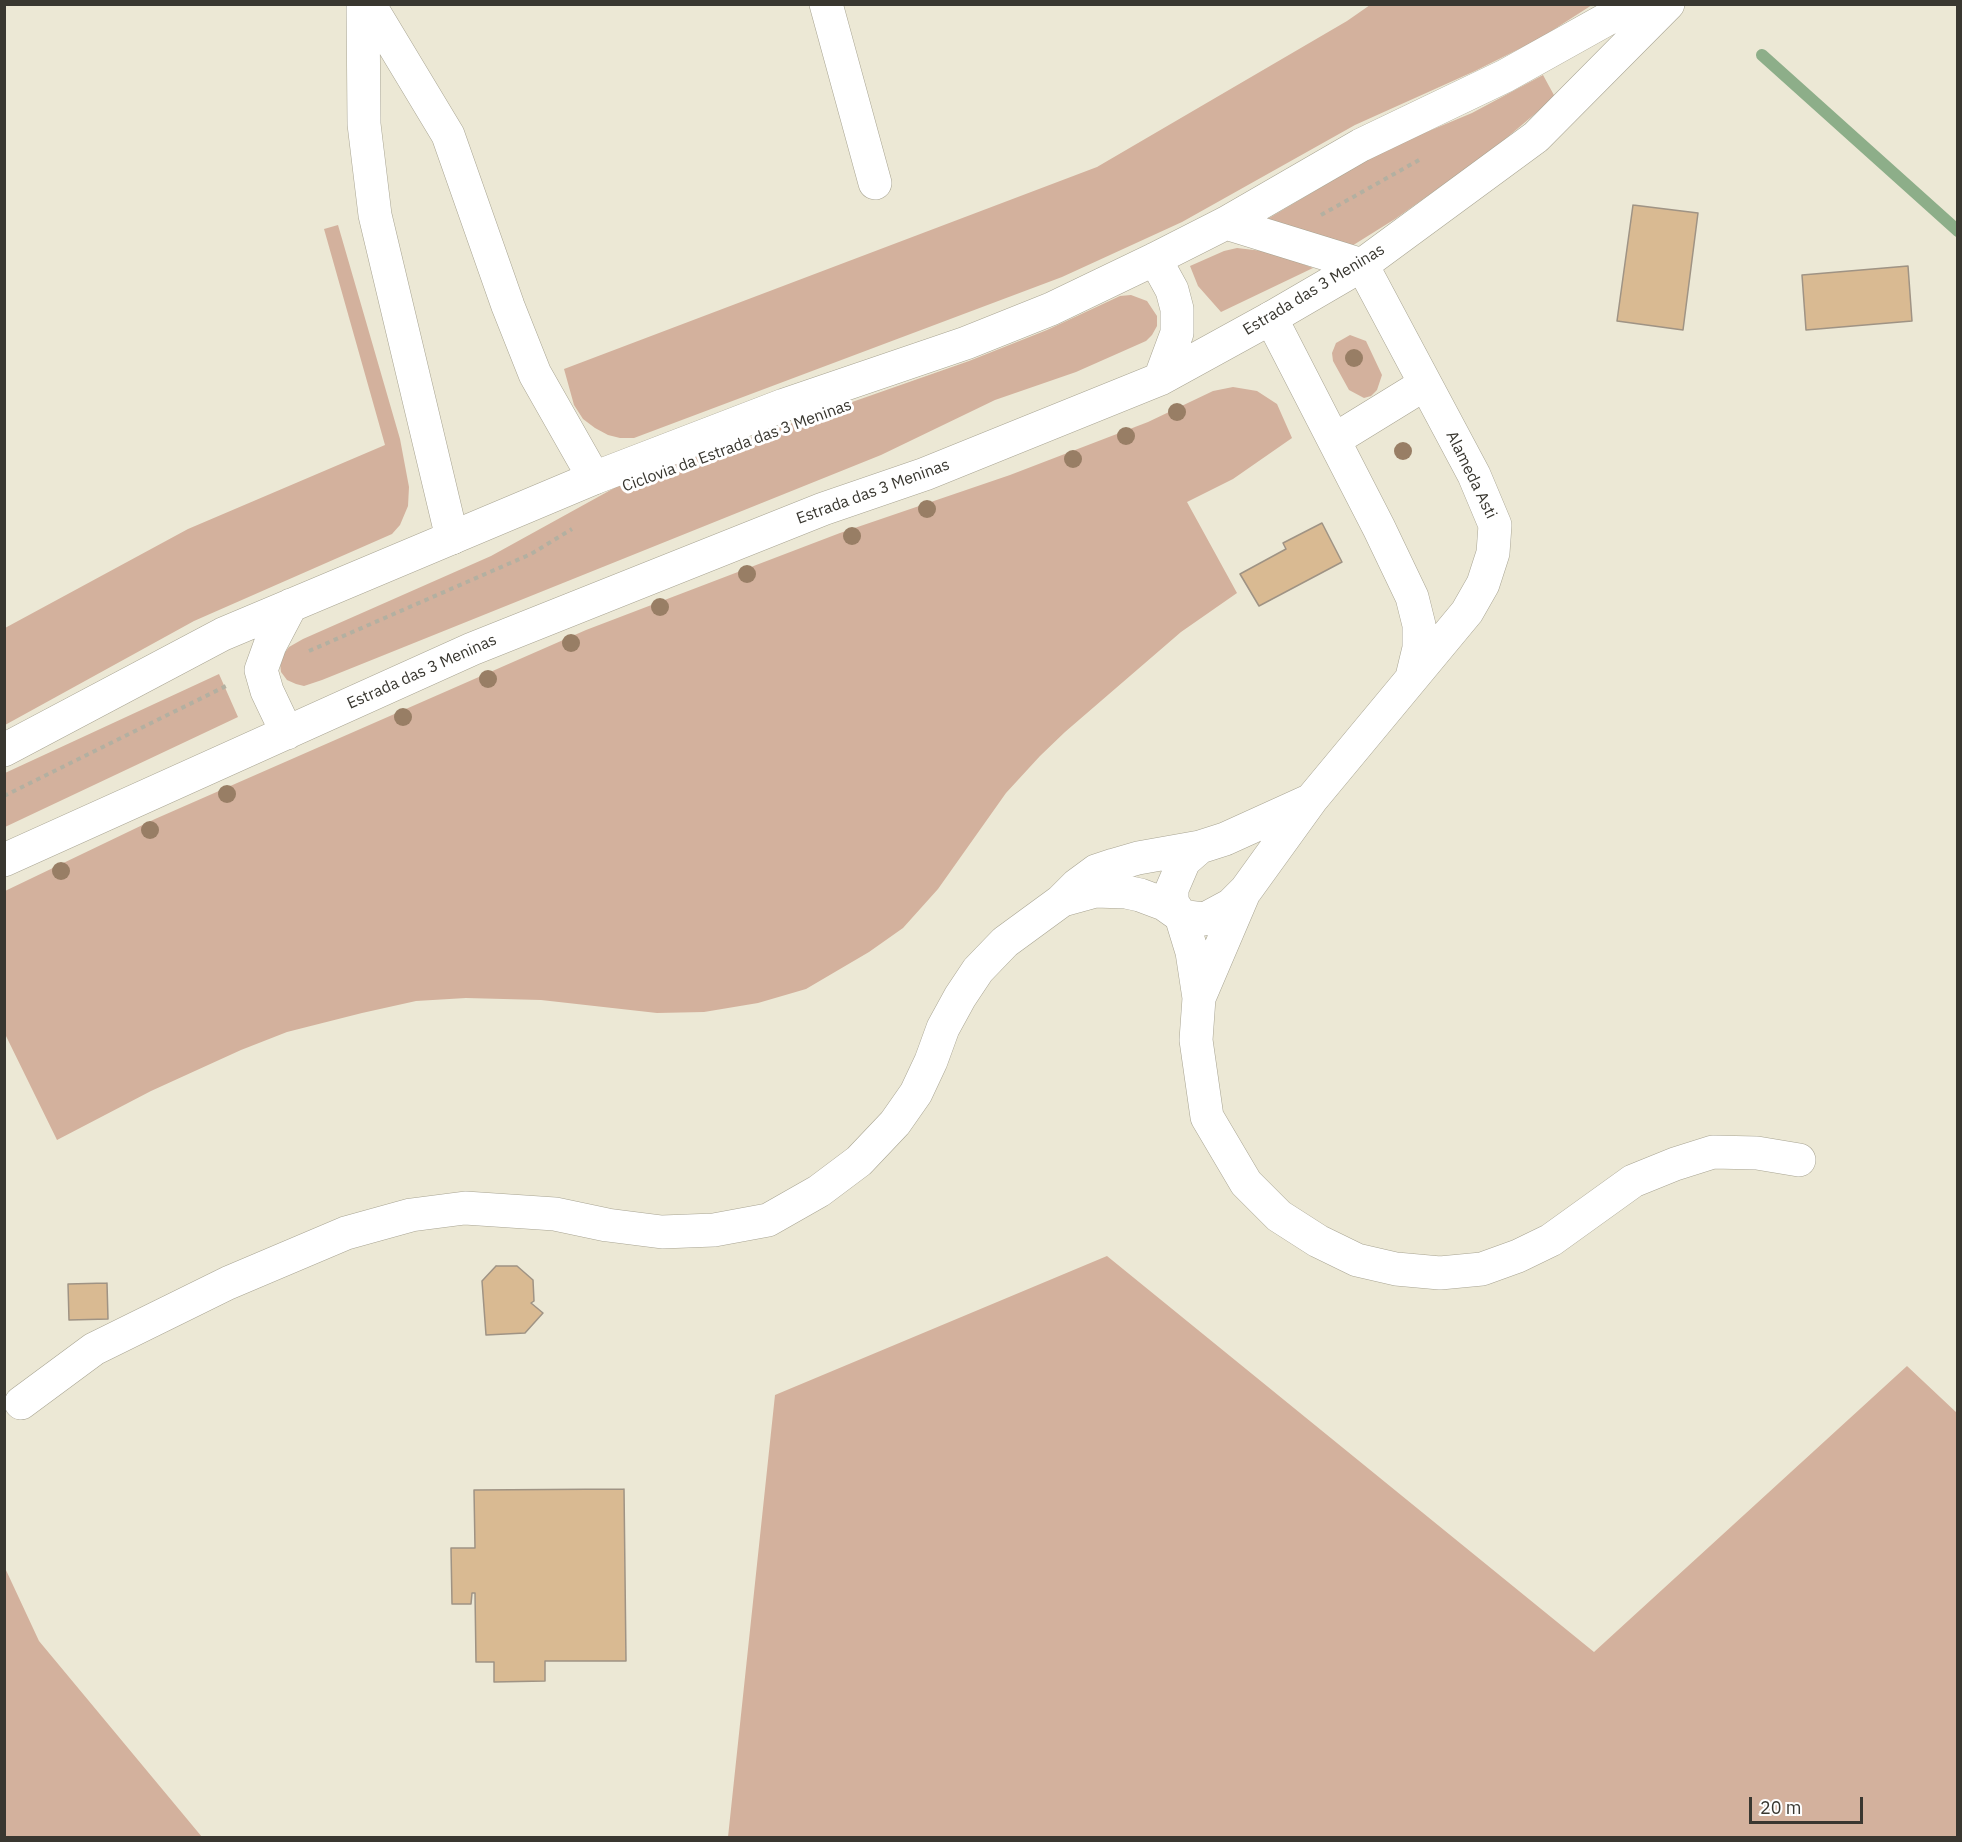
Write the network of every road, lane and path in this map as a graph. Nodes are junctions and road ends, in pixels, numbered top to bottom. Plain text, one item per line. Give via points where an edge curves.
1 (363, 4) edge
2 (369, 4) edge
3 (826, 4) edge
4 (1634, 4) edge
5 (1668, 4) edge
6 (1428, 156) dead end
7 (875, 183) dead end
8 (1316, 218) dead end
9 (1226, 223) junction
10 (1155, 259) junction
11 (1362, 265) junction
12 (1271, 318) junction
13 (1160, 379) junction
14 (1425, 384) junction
15 (1334, 440) junction
16 (594, 478) junction
17 (578, 526) dead end
18 (452, 538) junction
19 (291, 605) junction
20 (302, 654) dead end
21 (1411, 681) junction
22 (226, 686) dead end
23 (287, 733) junction
24 (4, 750) edge
25 (4, 796) edge
26 (1311, 800) junction
27 (1200, 847) junction
28 (4, 860) edge
29 (1246, 890) junction
30 (1061, 901) junction
31 (1181, 916) junction
32 (1199, 998) junction
33 (1798, 1160) dead end
34 (21, 1403) dead end

1 - 18 street via 364,124 375,215
2 - 16 street via 448,135 535,374
3 - 7 street
4 - 9 street via 1505,76 1361,146
5 - 11 street, Estrada das 3 Meninas via 1536,137
6 - 8 path
9 - 10 street
9 - 11 street
10 - 13 street via 1172,290 1177,309 1177,333
10 - 16 street via 1051,309 966,343 784,405
11 - 12 street, Estrada das 3 Meninas
11 - 14 street, Alameda Asti
12 - 13 street, Estrada das 3 Meninas
12 - 15 street, Alameda Asti
13 - 23 street, Estrada das 3 Meninas via 925,474 650,576 472,649
14 - 15 street
14 - 21 street, Alameda Asti via 1474,475 1495,525 1493,553 1484,584 1467,612
15 - 21 street, Alameda Asti via 1412,597 1419,625 1419,648
16 - 18 street
17 - 20 path via 531,554
18 - 19 street
19 - 23 street via 261,670
19 - 24 street via 223,634
21 - 26 street, Alameda Asti
22 - 25 path
23 - 28 street, Estrada das 3 Meninas
26 - 27 street
26 - 29 street, Alameda Asti
27 - 30 street via 1138,858 1096,871
27 - 31 street via 1184,861 1172,889 1172,902
29 - 31 street via 1205,920
29 - 32 street
30 - 31 street via 1095,891 1120,891 1164,904
30 - 34 street via 1005,942 978,970 943,1028 916,1093 895,1123 859,1161 819,1191 768,1220 714,1230 662,1232 555,1214 465,1208 411,1215 346,1233 228,1283 94,1349
31 - 32 street via 1192,952
32 - 33 street via 1196,1040 1201,1081 1208,1117 1226,1151 1246,1183 1280,1216 1357,1260 1440,1273 1482,1269 1551,1240 1634,1181 1675,1164 1713,1152

